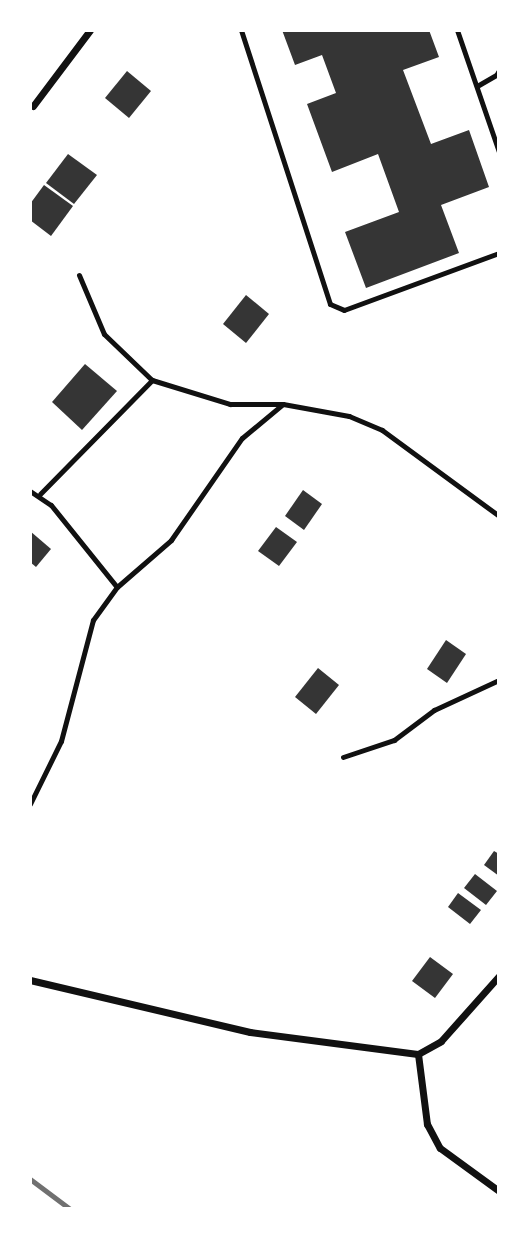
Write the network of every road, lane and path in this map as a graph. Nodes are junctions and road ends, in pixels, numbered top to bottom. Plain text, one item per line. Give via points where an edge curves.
1 (90, 30) edge
2 (241, 30) edge
3 (457, 30) edge
4 (498, 73) edge
5 (477, 86) junction
6 (33, 106) dead end
7 (499, 152) edge
8 (499, 253) edge
9 (79, 275) dead end
10 (152, 380) junction
11 (283, 404) junction
12 (30, 491) edge
13 (40, 494) junction
14 (499, 516) edge
15 (117, 587) junction
16 (499, 680) edge
17 (343, 757) dead end
18 (30, 804) edge
19 (499, 976) edge
20 (30, 980) edge
21 (418, 1054) junction
22 (499, 1191) edge

1 - 6 street
2 - 8 lane via 330,304 344,310
3 - 5 lane
4 - 5 lane
5 - 7 lane
9 - 10 lane via 104,334
10 - 11 lane via 230,404
10 - 13 lane
11 - 14 lane via 349,416 382,430
11 - 15 lane via 242,438 171,540
12 - 13 lane
13 - 15 lane
15 - 18 lane via 93,620 61,741
16 - 17 lane via 434,710 394,740
19 - 21 street via 441,1041
20 - 21 street via 250,1032
21 - 22 street via 427,1125 440,1148

